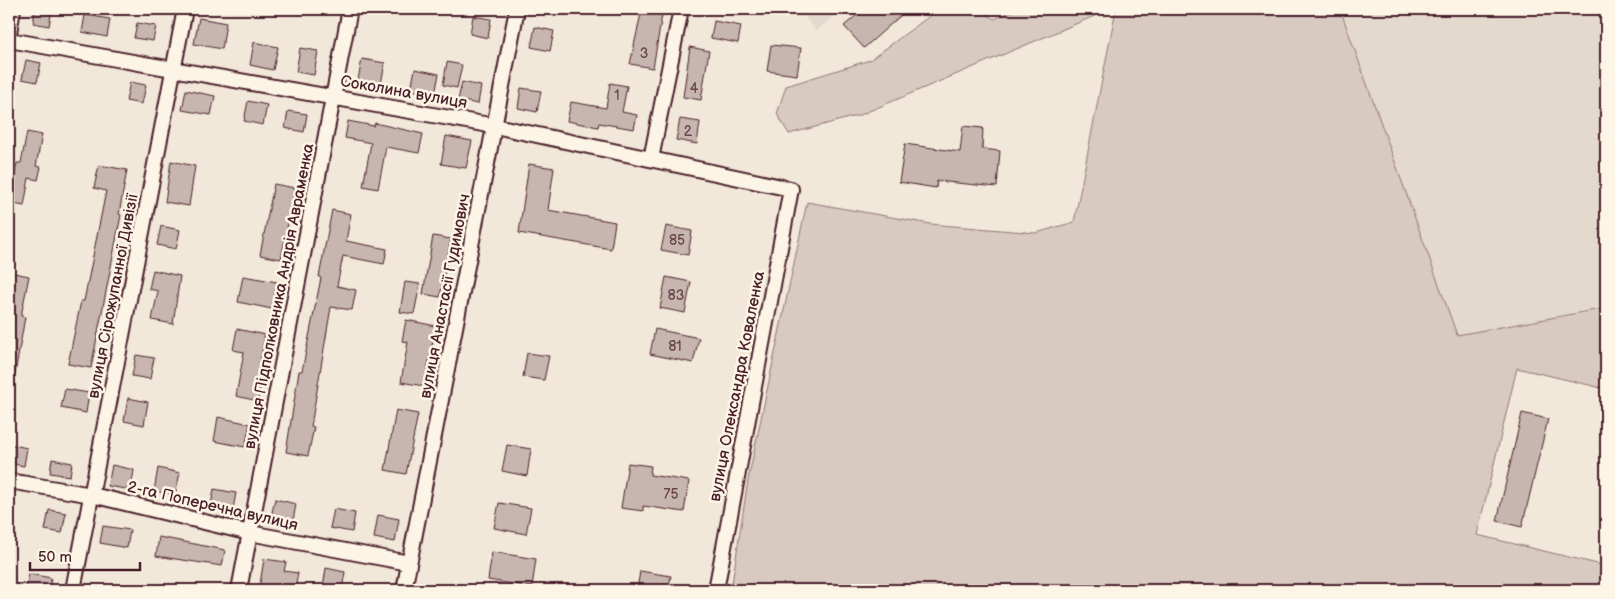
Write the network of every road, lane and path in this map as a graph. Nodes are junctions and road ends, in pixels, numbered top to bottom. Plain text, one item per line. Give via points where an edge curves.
1 (13, 9) edge
2 (185, 9) edge
3 (350, 9) edge
4 (517, 9) edge
5 (681, 9) edge
6 (9, 33) edge
7 (9, 40) edge
8 (173, 68) junction
9 (334, 97) junction
10 (495, 126) junction
11 (651, 159) junction
12 (791, 189) joint
13 (9, 481) edge
14 (92, 495) junction
15 (250, 533) junction
16 (409, 563) junction
17 (73, 590) edge
18 (239, 590) edge
19 (404, 590) edge
20 (716, 590) edge

1 - 6 street
2 - 8 street, вулиця Сірожупанної Дивізії
3 - 9 street, вулиця Підполковника Андрія Авраменка
4 - 10 street, вулиця Анастасії Гудимович
5 - 11 street
7 - 8 street, Соколина вулиця
8 - 9 street, Соколина вулиця
8 - 14 street, вулиця Сірожупанної Дивізії
9 - 10 street, Соколина вулиця
9 - 15 street, вулиця Підполковника Андрія Авраменка
10 - 11 street, Соколина вулиця
10 - 16 street, вулиця Анастасії Гудимович
11 - 12 street, Соколина вулиця
12 - 20 street, вулиця Олександра Коваленка
13 - 14 street, 2-га Поперечна вулиця
14 - 15 street, 2-га Поперечна вулиця
14 - 17 street, вулиця Сірожупанної Дивізії
15 - 16 street, 2-га Поперечна вулиця
15 - 18 street, вулиця Підполковника Андрія Авраменка
16 - 19 street, вулиця Анастасії Гудимович

